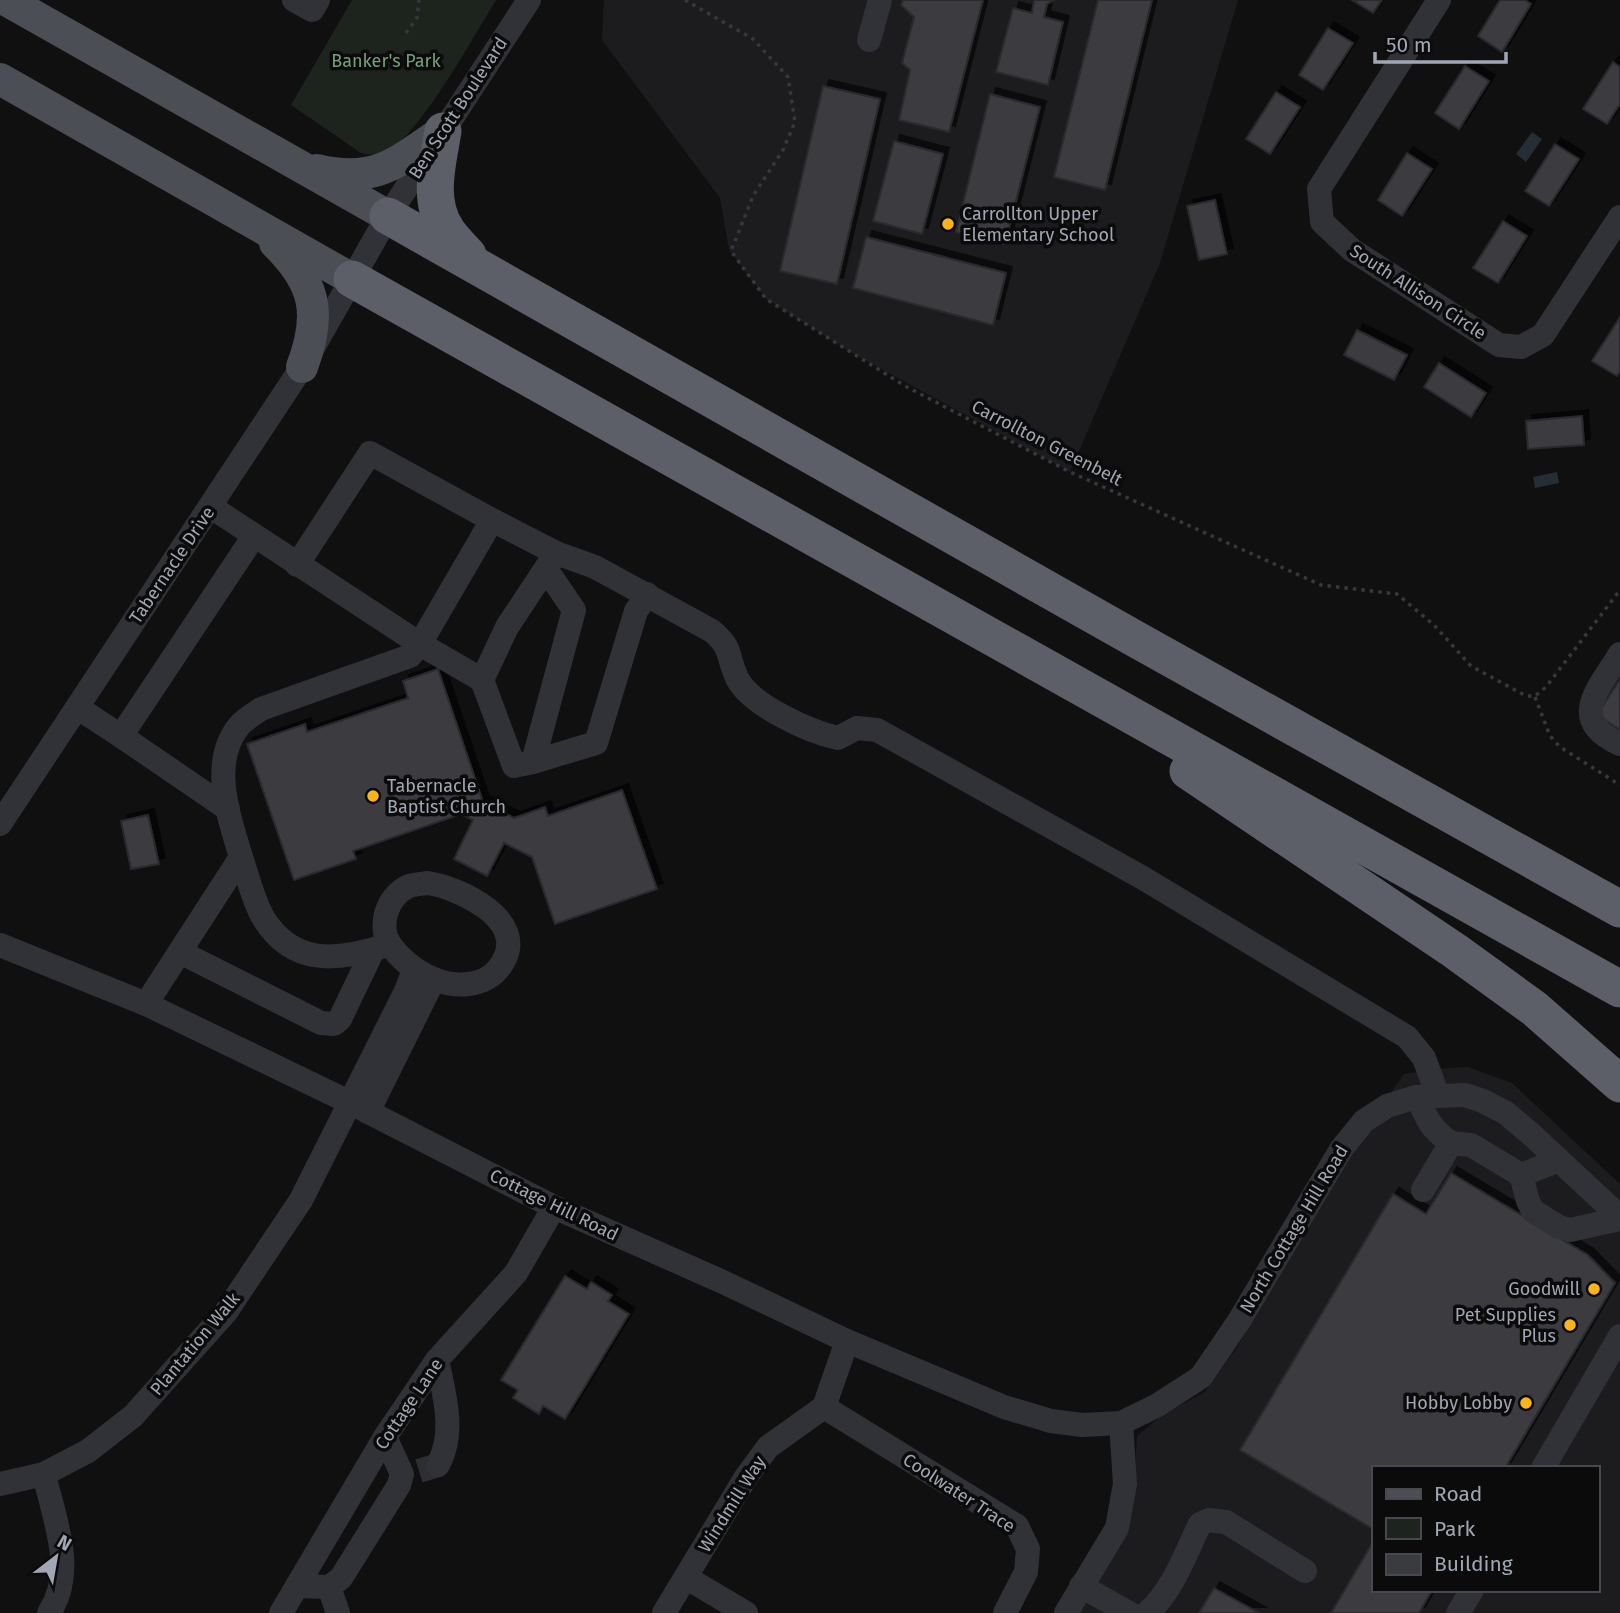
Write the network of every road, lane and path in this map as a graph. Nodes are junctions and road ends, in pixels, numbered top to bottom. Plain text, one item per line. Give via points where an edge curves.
1 (6, 0) edge
2 (294, 0) edge
3 (318, 0) edge
4 (419, 0) edge
5 (529, 0) edge
6 (685, 0) edge
7 (880, 0) edge
8 (1439, 0) edge
9 (517, 11) edge
10 (405, 33) dead end
11 (869, 40) dead end
12 (0, 79) edge
13 (443, 131) junction
14 (287, 159) junction
15 (217, 201) junction
16 (388, 216) junction
17 (1620, 217) edge
18 (480, 270) junction
19 (345, 291) junction
20 (302, 367) junction
21 (211, 507) junction
22 (492, 520) junction
23 (254, 536) junction
24 (551, 561) junction
25 (297, 565) junction
26 (1620, 590) edge
27 (647, 594) junction
28 (420, 644) junction
29 (1025, 654) junction
30 (1620, 654) edge
31 (482, 681) junction
32 (1535, 696) junction
33 (78, 708) junction
34 (121, 736) junction
35 (1620, 744) edge
36 (1354, 758) junction
37 (533, 761) junction
38 (1620, 785) edge
39 (228, 809) junction
40 (0, 824) edge
41 (241, 857) junction
42 (1620, 883) edge
43 (1620, 908) edge
44 (0, 945) edge
45 (381, 947) junction
46 (180, 953) junction
47 (424, 974) junction
48 (1620, 989) edge
49 (146, 1004) junction
50 (1620, 1084) edge
51 (1428, 1096) junction
52 (359, 1107) junction
53 (1451, 1143) junction
54 (1559, 1160) junction
55 (1521, 1175) junction
56 (1423, 1190) dead end
57 (554, 1207) junction
58 (1620, 1218) edge
59 (1620, 1336) edge
60 (848, 1341) junction
61 (437, 1360) junction
62 (824, 1407) junction
63 (1121, 1423) junction
64 (385, 1437) junction
65 (1544, 1466) edge
66 (420, 1470) junction
67 (44, 1474) junction
68 (0, 1484) edge
69 (1305, 1571) dead end
70 (687, 1578) junction
71 (297, 1586) junction
72 (1081, 1586) junction
73 (329, 1587) junction
74 (1471, 1592) edge
75 (667, 1611) edge
76 (49, 1613) edge
77 (281, 1613) edge
78 (338, 1613) edge
79 (747, 1613) edge
80 (1005, 1613) edge
81 (1066, 1613) edge
82 (1129, 1613) edge
83 (1147, 1613) edge
84 (1458, 1613) edge

1 - 14 main road
2 - 3 street via 312,10
4 - 10 path via 417,18
5 - 9 street, Ben Scott Boulevard
6 - 32 path, Carrollton Greenbelt via 753,39 788,77 795,122 753,196 731,251 766,299 905,386 1070,472 1321,586 1397,594 1434,625 1471,666 1526,696
7 - 11 street
8 - 17 street, South Allison Circle via 1319,189 1322,222 1352,250 1499,345 1521,347 1543,335
9 - 13 street, Ben Scott Boulevard
12 - 15 main road
13 - 14 main road via 397,162 369,174 333,173
13 - 16 street, Ben Scott Boulevard
13 - 18 highway via 435,196 438,211 447,230
14 - 16 main road
15 - 19 main road via 321,260
15 - 20 main road via 273,241 301,274 314,318
16 - 18 highway
16 - 19 street, Ben Scott Boulevard
18 - 36 highway
19 - 20 street, Tabernacle Drive
19 - 29 highway
20 - 21 street, Tabernacle Drive
21 - 23 street
21 - 33 street, Tabernacle Drive
22 - 24 street
22 - 25 street via 370,453
22 - 28 street
23 - 25 street
23 - 34 street
24 - 27 street via 595,567
24 - 31 street via 507,627
24 - 37 street via 574,610
25 - 28 street
26 - 32 path
27 - 37 street via 636,611 596,743
27 - 51 street via 726,643 737,680 760,703 822,735 838,738 857,728 877,730 1143,878 1407,1037 1424,1058
28 - 31 street
28 - 39 street via 410,656 261,709 241,724 226,748
29 - 48 highway
29 - 50 highway via 1168,758 1535,1009
30 - 35 street via 1589,713 1605,737
31 - 37 street via 514,766
32 - 38 path via 1550,736 1560,747
33 - 34 street
33 - 40 street, Tabernacle Drive
34 - 39 street
36 - 42 highway via 1452,793
36 - 43 highway
39 - 41 street
41 - 45 street via 263,917 287,944 306,954 331,957
41 - 46 street
44 - 49 street, Cottage Hill Road
45 - 46 street via 334,1024 321,1023
45 - 47 street
45 - 47 street via 391,901 410,885 444,885 479,902 501,922 509,943 506,957 489,979 453,985
46 - 49 street
47 - 52 street, Plantation Walk via 406,991
49 - 52 street, Cottage Hill Road
51 - 53 street via 1426,1119
51 - 54 street, North Cottage Hill Road via 1465,1095 1506,1113
51 - 63 street, North Cottage Hill Road via 1387,1107 1364,1121 1342,1148 1201,1377
52 - 57 street, Cottage Hill Road
52 - 67 street, Plantation Walk via 226,1312 133,1416 88,1451
53 - 55 street via 1471,1145
53 - 56 street
54 - 55 street
54 - 58 street, North Cottage Hill Road
55 - 58 street via 1533,1211 1559,1227 1570,1230
57 - 60 street, Cottage Hill Road
57 - 61 street, Cottage Lane via 516,1273
59 - 65 street
60 - 62 street
60 - 63 street, Cottage Hill Road via 1025,1415 1082,1425
61 - 64 street, Cottage Lane
61 - 66 street via 449,1414 443,1456
62 - 70 street, Windmill Way via 768,1447
62 - 80 street, Coolwater Trace via 1017,1527 1028,1549 1026,1572
63 - 72 street via 1125,1484 1117,1528
64 - 66 street
64 - 71 street, Cottage Lane
66 - 73 street via 399,1485 341,1578
67 - 68 street, Plantation Walk
67 - 76 street via 64,1562 58,1600
69 - 83 street via 1226,1522 1209,1520 1200,1524 1167,1590
70 - 75 street, Windmill Way
70 - 79 street
71 - 73 street
71 - 77 street, Cottage Lane
72 - 81 street
72 - 82 street
73 - 78 street
74 - 84 street

